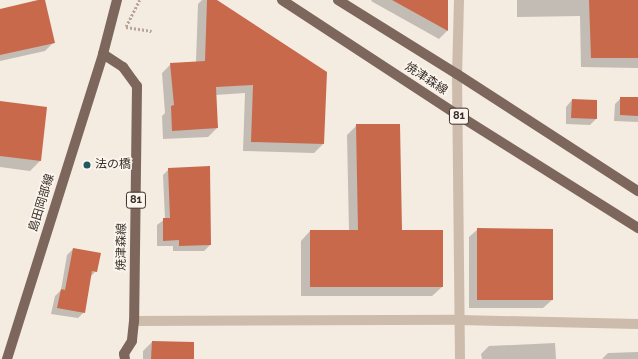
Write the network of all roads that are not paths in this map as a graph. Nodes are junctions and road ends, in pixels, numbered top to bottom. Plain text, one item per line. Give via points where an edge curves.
1 (117, 0) edge
2 (282, 0) edge
3 (338, 0) edge
4 (459, 0) edge
5 (103, 54) junction
6 (457, 74) junction
7 (458, 115) junction
8 (638, 191) edge
9 (638, 228) edge
10 (460, 320) junction
11 (134, 321) junction
12 (638, 324) edge
13 (7, 359) edge
14 (124, 359) edge
15 (460, 359) edge

1 - 5 main road, 島田岡部線
2 - 7 main road, 焼津森線 / 81
3 - 6 main road, 焼津森線
4 - 6 street
5 - 11 main road, 焼津森線 / 81 via 124,67 137,86
5 - 13 main road, 島田岡部線
6 - 7 street
6 - 8 main road, 焼津森線
7 - 9 main road, 焼津森線 / 81
7 - 10 street
10 - 11 street
10 - 12 street
10 - 15 street
11 - 14 main road, 焼津森線 / 81 via 132,341 124,354

